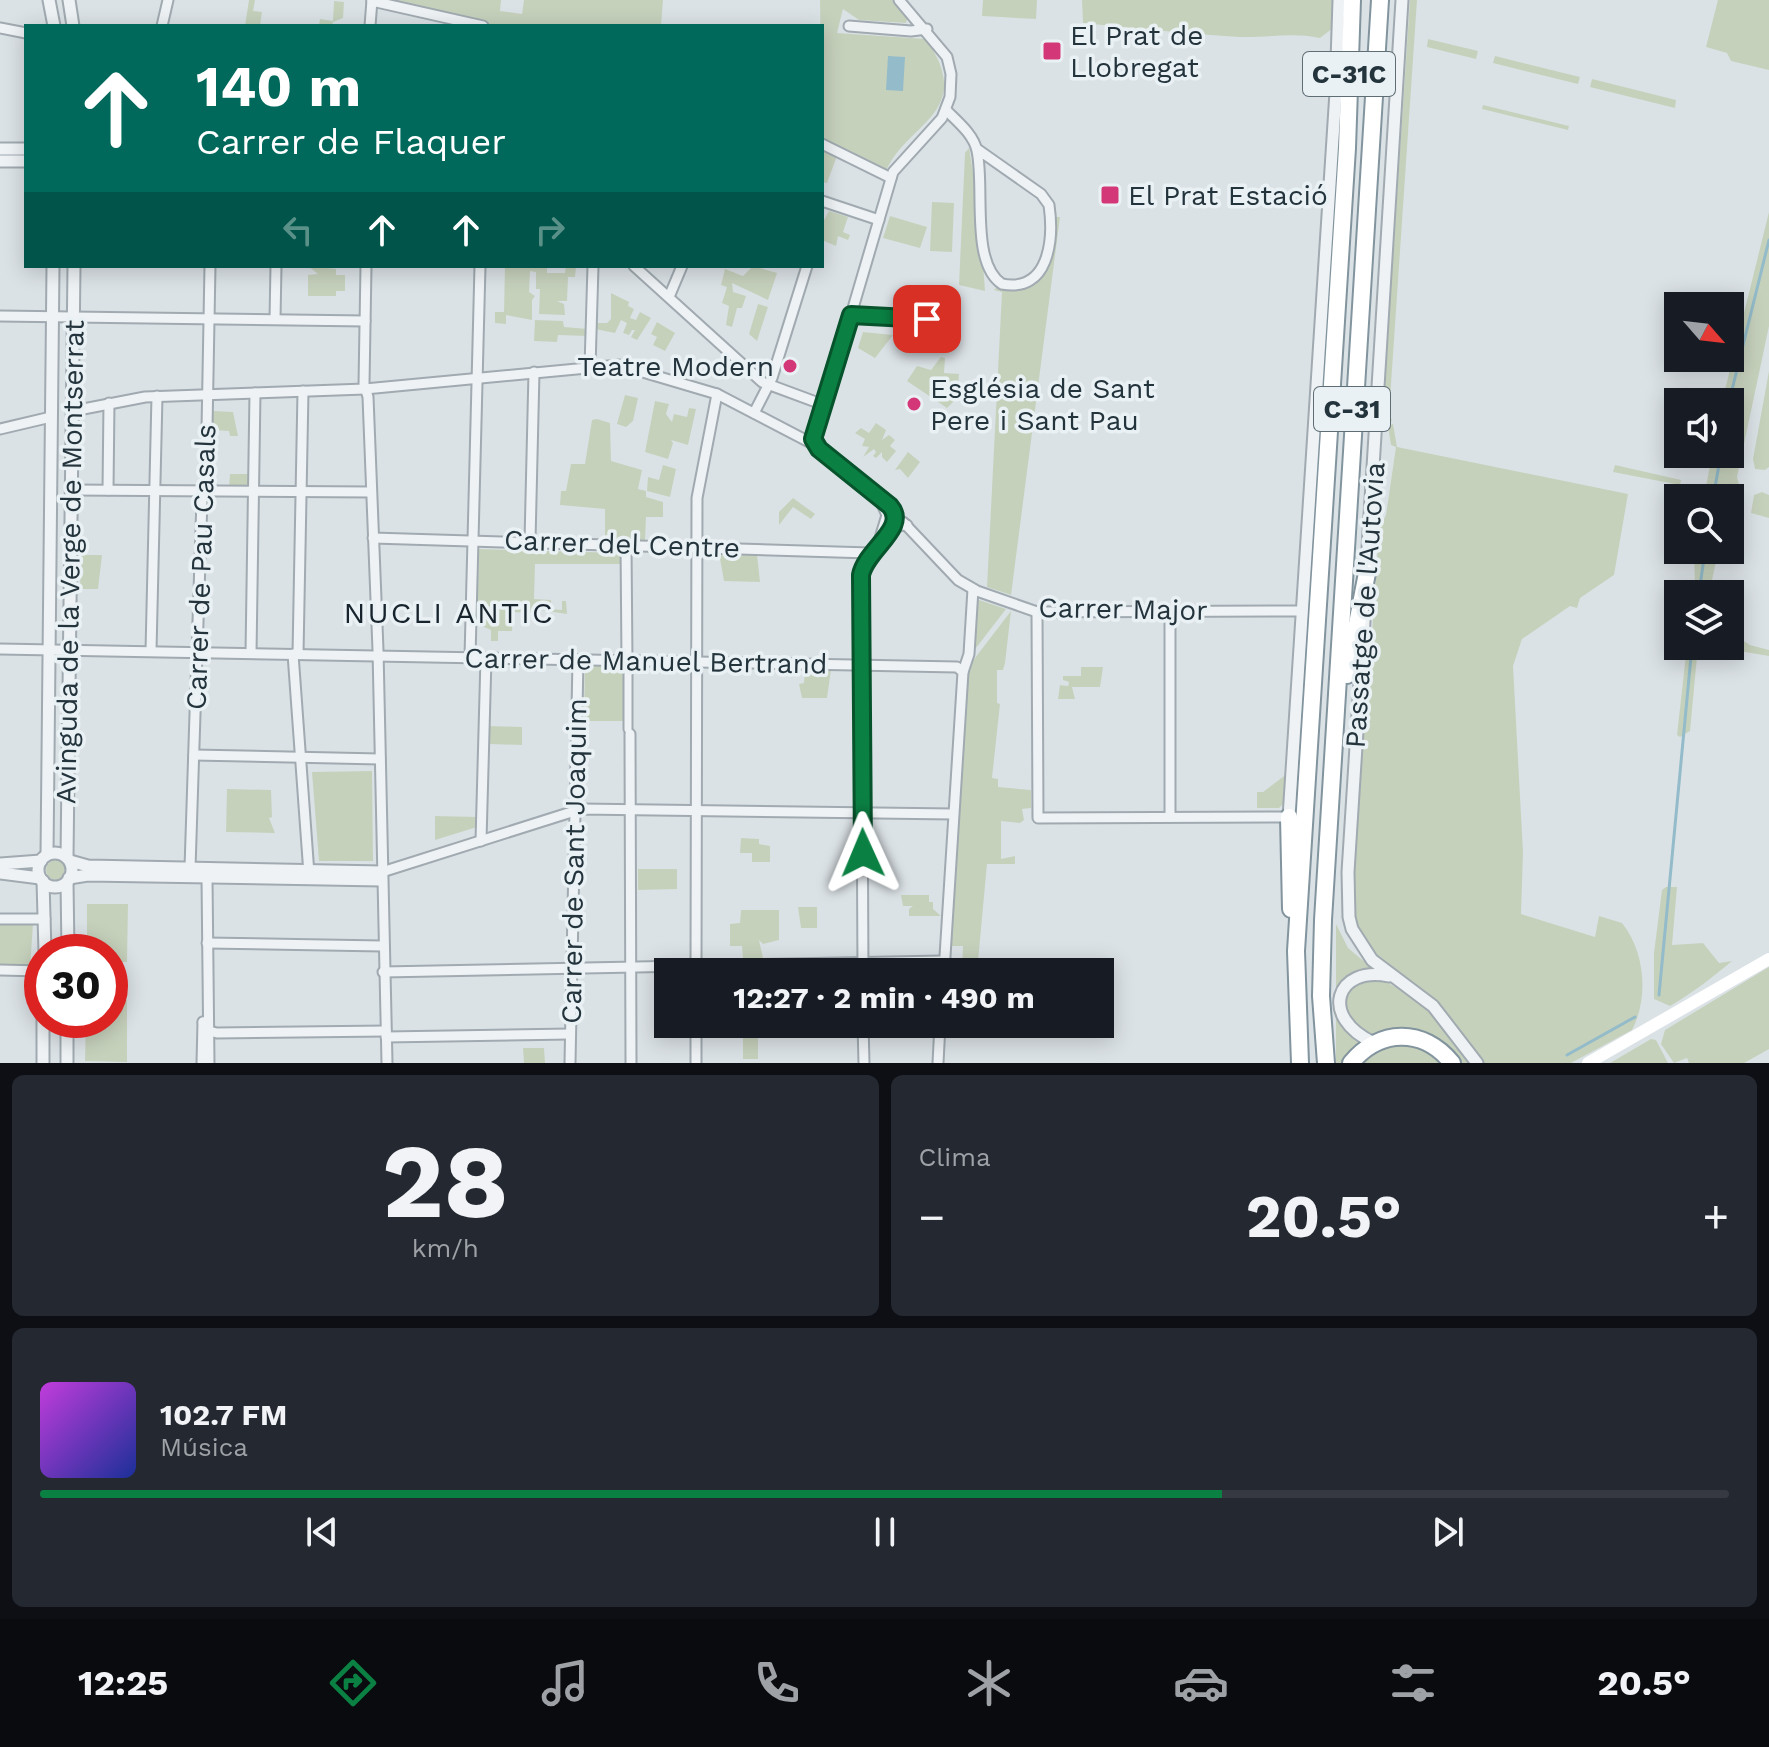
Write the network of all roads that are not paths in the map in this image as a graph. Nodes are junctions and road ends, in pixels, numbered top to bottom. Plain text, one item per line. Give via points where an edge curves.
1 (49, 0) edge
2 (69, 0) edge
3 (168, 0) edge
4 (372, 0) edge
5 (899, 0) edge
6 (1339, 0) edge
7 (1352, 0) edge
8 (1362, 0) edge
9 (1380, 0) edge
10 (1402, 0) edge
11 (54, 24) edge
12 (73, 24) edge
13 (162, 24) edge
14 (370, 24) edge
15 (474, 24) edge
16 (849, 26) dead end
17 (0, 28) edge
18 (927, 29) junction
19 (24, 33) edge
20 (947, 111) junction
21 (824, 145) edge
22 (1347, 148) junction
23 (0, 149) edge
24 (24, 149) edge
25 (977, 149) junction
26 (0, 161) edge
27 (24, 161) edge
28 (891, 178) junction
29 (824, 202) edge
30 (879, 220) junction
31 (53, 268) edge
32 (74, 268) edge
33 (210, 268) edge
34 (276, 268) edge
35 (366, 268) edge
36 (480, 268) edge
37 (593, 268) edge
38 (636, 268) edge
39 (681, 268) edge
40 (806, 268) edge
41 (669, 297) junction
42 (52, 315) junction
43 (73, 315) junction
44 (851, 315) junction
45 (0, 316) edge
46 (209, 318) junction
47 (275, 319) junction
48 (937, 320) dead end
49 (365, 321) junction
50 (590, 367) junction
51 (534, 372) junction
52 (478, 377) junction
53 (767, 385) junction
54 (365, 389) junction
55 (303, 391) junction
56 (255, 393) junction
57 (717, 394) junction
58 (208, 395) junction
59 (157, 396) junction
60 (825, 402) junction
61 (109, 403) junction
62 (73, 411) junction
63 (754, 413) junction
64 (51, 417) junction
65 (0, 429) edge
66 (813, 444) junction
67 (72, 490) junction
68 (108, 490) junction
69 (156, 490) junction
70 (204, 491) junction
71 (253, 491) junction
72 (301, 492) junction
73 (371, 492) junction
74 (879, 497) junction
75 (885, 507) junction
76 (896, 515) junction
77 (907, 525) junction
78 (891, 532) junction
79 (373, 538) junction
80 (473, 540) junction
81 (530, 541) junction
82 (626, 545) junction
83 (697, 547) junction
84 (873, 549) junction
85 (1367, 573) junction
86 (975, 590) junction
87 (1170, 611) junction
88 (1300, 611) junction
89 (1037, 612) junction
90 (0, 649) edge
91 (48, 649) junction
92 (71, 650) junction
93 (151, 651) junction
94 (197, 652) junction
95 (251, 653) junction
96 (296, 654) junction
97 (378, 656) junction
98 (470, 657) junction
99 (486, 658) junction
100 (578, 660) junction
101 (696, 662) junction
102 (628, 663) junction
103 (862, 666) junction
104 (962, 670) junction
105 (629, 732) joint
106 (194, 755) junction
107 (302, 758) junction
108 (380, 759) junction
109 (575, 811) junction
110 (630, 811) junction
111 (697, 812) junction
112 (862, 812) junction
113 (953, 814) junction
114 (1170, 817) junction
115 (1289, 817) junction
116 (1329, 818) junction
117 (481, 841) junction
118 (44, 858) junction
119 (68, 860) junction
120 (0, 864) edge
121 (190, 868) junction
122 (0, 873) edge
123 (307, 874) junction
124 (381, 876) junction
125 (207, 878) junction
126 (42, 879) junction
127 (68, 880) junction
128 (0, 919) edge
129 (45, 919) junction
130 (45, 934) edge
131 (68, 934) edge
132 (207, 943) junction
133 (382, 946) junction
134 (1296, 951) junction
135 (696, 958) edge
136 (863, 958) edge
137 (942, 958) edge
138 (1769, 960) edge
139 (631, 966) junction
140 (573, 967) junction
141 (654, 967) edge
142 (0, 970) edge
143 (24, 971) edge
144 (383, 972) junction
145 (1390, 976) junction
146 (207, 1007) junction
147 (203, 1022) junction
148 (212, 1032) junction
149 (386, 1034) junction
150 (570, 1034) junction
151 (43, 1038) edge
152 (67, 1038) edge
153 (696, 1038) edge
154 (863, 1038) edge
155 (939, 1038) edge
156 (1374, 1043) junction
157 (1299, 1059) edge
158 (43, 1063) edge
159 (67, 1063) edge
160 (202, 1063) edge
161 (209, 1063) edge
162 (387, 1063) edge
163 (570, 1063) edge
164 (631, 1063) edge
165 (696, 1063) edge
166 (864, 1063) edge
167 (938, 1063) edge
168 (1326, 1063) edge
169 (1351, 1063) edge
170 (1452, 1063) edge
171 (1477, 1063) edge
172 (1588, 1063) edge
173 (1603, 1063) edge

1 - 11 street
2 - 12 street
3 - 13 street
4 - 14 street
4 - 15 street
5 - 18 street
6 - 88 street
7 - 22 highway, C-31C
8 - 22 highway, C-31
9 - 116 highway, C-31
10 - 85 street, Passatge de l'Autovia
16 - 18 street
17 - 19 street
18 - 20 street via 949,63
20 - 25 street
20 - 28 street via 899,162
21 - 28 street
22 - 134 highway, C-31
23 - 24 street
25 - 25 street via 988,271 1002,284 1033,280 1047,258 1049,205
26 - 27 street
28 - 30 street
29 - 30 street
30 - 44 street
31 - 42 street, Avinguda de la Verge de Montserrat
32 - 43 street, Avinguda de la Verge de Montserrat
33 - 46 street, Carrer de Pau Casals
34 - 47 street
35 - 49 street
36 - 52 street
37 - 50 street
38 - 41 street
39 - 41 street
40 - 53 street
41 - 53 street
42 - 43 street
42 - 45 street
42 - 64 street, Avinguda de la Verge de Montserrat
43 - 46 street
43 - 62 street, Avinguda de la Verge de Montserrat
44 - 48 street
44 - 60 street
46 - 47 street
46 - 58 street, Carrer de Pau Casals
47 - 49 street
49 - 54 street
50 - 51 street
50 - 57 street via 619,365
51 - 52 street
51 - 81 street
52 - 54 street
52 - 80 street
53 - 60 street
53 - 63 street
54 - 55 street
54 - 73 street
55 - 56 street
55 - 72 street
56 - 58 street
56 - 71 street
57 - 63 street
57 - 83 street via 697,498
58 - 59 street
58 - 70 street, Carrer de Pau Casals
59 - 61 street
59 - 69 street
60 - 66 street
61 - 62 street
61 - 68 street
62 - 67 street, Avinguda de la Verge de Montserrat
63 - 66 street
64 - 65 street
64 - 91 street, Avinguda de la Verge de Montserrat
66 - 74 street
67 - 68 street
67 - 92 street, Avinguda de la Verge de Montserrat
68 - 69 street
69 - 70 street
69 - 93 street
70 - 71 street
70 - 94 street, Carrer de Pau Casals
71 - 72 street
71 - 95 street
72 - 73 street
72 - 96 street
73 - 79 street
74 - 75 street
74 - 76 street
75 - 76 street, Carrer Major
75 - 84 street via 886,523
76 - 77 street, Carrer Major
76 - 78 street
77 - 78 street
77 - 86 street, Carrer Major via 943,566
78 - 84 street
79 - 80 street, Carrer del Centre
79 - 97 street
80 - 81 street, Carrer del Centre
80 - 98 street
81 - 82 street, Carrer del Centre
82 - 83 street, Carrer del Centre
82 - 102 street
83 - 84 street, Carrer del Centre
83 - 101 street
84 - 103 street via 861,575
85 - 116 highway via 1347,668 1340,789
85 - 145 street, Passatge de l'Autovia via 1348,905 1362,948
86 - 89 street, Carrer Major
86 - 104 street via 969,654
87 - 88 street, Carrer Major
87 - 89 street, Carrer Major
87 - 114 street
88 - 115 street
89 - 114 street via 1038,818
90 - 91 street, Carrer de Manuel Bertrand
91 - 92 street, Carrer de Manuel Bertrand
91 - 118 street, Avinguda de la Verge de Montserrat
92 - 93 street, Carrer de Manuel Bertrand
92 - 119 street, Avinguda de la Verge de Montserrat
93 - 94 street, Carrer de Manuel Bertrand
94 - 95 street, Carrer de Manuel Bertrand
94 - 106 street, Carrer de Pau Casals
95 - 96 street, Carrer de Manuel Bertrand
96 - 97 street, Carrer de Manuel Bertrand
96 - 107 street
97 - 98 street, Carrer de Manuel Bertrand
97 - 108 street
98 - 99 street, Carrer de Manuel Bertrand
99 - 100 street, Carrer de Manuel Bertrand
99 - 117 street
100 - 102 street, Carrer de Manuel Bertrand
100 - 109 street, Carrer de Sant Joaquim
101 - 102 street, Carrer de Manuel Bertrand
101 - 103 street, Carrer de Manuel Bertrand
101 - 111 street
102 - 105 street
103 - 104 street, Carrer de Manuel Bertrand
103 - 112 street
104 - 113 street
105 - 110 street
106 - 107 street
106 - 121 street, Carrer de Pau Casals
107 - 108 street
107 - 123 street
108 - 124 street
109 - 110 street
109 - 117 street
109 - 140 street, Carrer de Sant Joaquim
110 - 111 street
110 - 139 street
111 - 112 street
111 - 135 street
112 - 113 street
112 - 136 street
113 - 137 street
114 - 115 street
115 - 134 highway via 1288,887
116 - 168 highway, C-31 via 1322,981
117 - 124 street
118 - 119 street via 59,853
118 - 120 street
118 - 126 street
119 - 121 street via 88,866
119 - 127 street
121 - 123 street
122 - 126 street
123 - 124 street
123 - 125 street
124 - 133 street
125 - 127 street via 88,875
125 - 132 street
126 - 127 street via 54,886
126 - 129 street
127 - 131 street
128 - 129 street
129 - 130 street
132 - 133 street
132 - 146 street
133 - 144 street
134 - 157 highway, C-31
138 - 172 main road
138 - 173 main road
139 - 140 street
139 - 141 street
139 - 164 street
140 - 144 street
140 - 150 street, Carrer de Sant Joaquim
142 - 143 street
144 - 149 street
145 - 156 street via 1363,975 1350,981 1340,999 1341,1019
145 - 171 street, Passatge de l'Autovia via 1433,1006
146 - 147 street
146 - 148 street
147 - 148 street
147 - 160 street
148 - 149 street
148 - 161 street
149 - 150 street
149 - 162 street
150 - 163 street, Carrer de Sant Joaquim
151 - 158 street
152 - 159 street
153 - 165 street
154 - 166 street
155 - 167 street
156 - 169 highway
156 - 170 highway via 1393,1035 1411,1036 1435,1047

